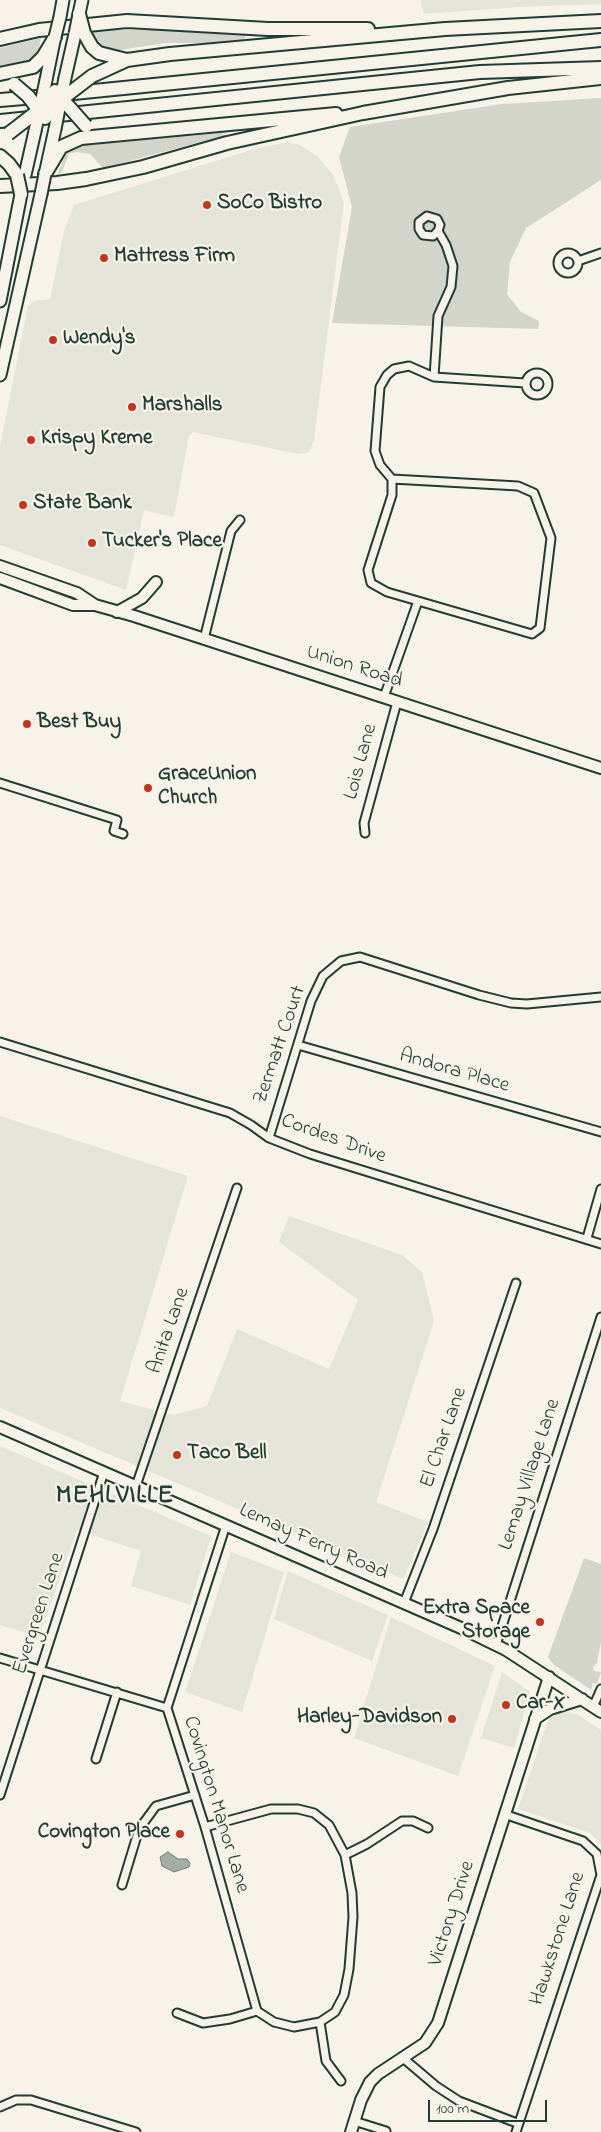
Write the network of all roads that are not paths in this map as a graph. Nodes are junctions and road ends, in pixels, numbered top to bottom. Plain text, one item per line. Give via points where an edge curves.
1 (63, 0) edge
2 (82, 0) edge
3 (79, 14) joint
4 (601, 21) edge
5 (445, 29) junction
6 (79, 33) junction
7 (55, 37) junction
8 (0, 40) edge
9 (601, 40) edge
10 (127, 60) junction
11 (601, 68) edge
12 (0, 76) edge
13 (65, 78) joint
14 (601, 78) edge
15 (46, 80) junction
16 (58, 95) junction
17 (0, 100) edge
18 (363, 113) junction
19 (42, 114) junction
20 (0, 121) edge
21 (55, 129) junction
22 (35, 131) joint
23 (105, 135) junction
24 (4, 136) edge
25 (0, 156) edge
26 (45, 174) junction
27 (21, 175) junction
28 (0, 186) edge
29 (21, 194) joint
30 (438, 231) dead end
31 (601, 252) edge
32 (578, 261) dead end
33 (0, 301) edge
34 (0, 375) edge
35 (434, 376) junction
36 (525, 384) dead end
37 (392, 478) junction
38 (240, 520) dead end
39 (0, 566) edge
40 (0, 578) edge
41 (156, 582) dead end
42 (418, 601) junction
43 (95, 605) junction
44 (117, 612) junction
45 (204, 638) junction
46 (384, 697) junction
47 (397, 702) junction
48 (601, 768) edge
49 (0, 783) edge
50 (365, 833) dead end
51 (123, 834) dead end
52 (601, 997) edge
53 (0, 1042) edge
54 (298, 1045) junction
55 (601, 1132) edge
56 (269, 1138) junction
57 (237, 1188) dead end
58 (601, 1189) edge
59 (587, 1238) junction
60 (601, 1244) edge
61 (516, 1283) dead end
62 (601, 1317) edge
63 (0, 1427) edge
64 (104, 1472) junction
65 (136, 1486) junction
66 (226, 1525) junction
67 (404, 1603) junction
68 (496, 1644) junction
69 (0, 1658) edge
70 (40, 1669) junction
71 (549, 1677) junction
72 (601, 1689) edge
73 (117, 1692) junction
74 (582, 1699) junction
75 (167, 1708) junction
76 (597, 1709) edge
77 (535, 1719) junction
78 (96, 1759) dead end
79 (0, 1795) edge
80 (195, 1795) junction
81 (504, 1814) junction
82 (205, 1827) junction
83 (428, 1828) dead end
84 (345, 1855) junction
85 (122, 1885) dead end
86 (257, 2011) junction
87 (177, 2013) dead end
88 (320, 2022) junction
89 (404, 2058) junction
90 (341, 2081) dead end
91 (0, 2107) edge
92 (354, 2121) junction
93 (517, 2123) junction
94 (386, 2131) edge
95 (136, 2132) edge
96 (350, 2132) edge
97 (516, 2132) edge

1 - 7 main road, bridge
2 - 3 main road
3 - 6 highway, bridge
4 - 5 highway
5 - 8 highway via 268,29 128,21 39,30
5 - 10 highway
6 - 10 highway via 99,53
6 - 13 main road
7 - 12 highway via 33,67
7 - 15 main road
9 - 17 highway
10 - 16 highway, bridge
11 - 20 highway via 471,72
12 - 19 highway, bridge via 14,84
13 - 16 highway, bridge
14 - 18 highway via 508,88
15 - 16 highway, bridge
15 - 19 main road, bridge
16 - 19 highway, bridge
16 - 21 main road, bridge
16 - 23 highway, bridge via 86,126
18 - 23 highway via 312,114
18 - 28 highway via 114,174 57,183
19 - 21 highway, bridge
19 - 22 highway, bridge
19 - 24 highway, bridge
21 - 26 main road
22 - 27 main road
23 - 26 highway via 67,143 58,151
25 - 27 highway
26 - 34 main road, bridge
27 - 29 highway, bridge
29 - 33 main road
30 - 35 street via 453,266 451,287 438,316
31 - 32 street
35 - 36 street
35 - 37 street via 409,366 394,369 380,388 375,451 380,464
37 - 42 street via 392,495 368,570 371,583 387,592
37 - 42 street via 518,486 534,493 551,538 543,619 540,628 532,634
38 - 45 street via 231,531
39 - 43 main road, Union Road via 77,593
40 - 43 main road, Union Road via 73,605
41 - 44 main road via 142,598
42 - 46 street
43 - 44 main road, Union Road
44 - 45 main road, Union Road
45 - 46 main road, Union Road
46 - 47 main road, Union Road
47 - 48 main road, Union Road
47 - 50 street, Lois Lane via 364,823
49 - 51 street via 117,820 114,831
52 - 54 street, Zermatt Court via 510,1003 360,957 341,961 324,976 311,1001
53 - 56 street, Cordes Drive via 230,1113
54 - 55 street, Andora Place
54 - 56 street, Zermatt Court
56 - 59 street, Cordes Drive via 449,1198
57 - 65 street, Anita Lane
58 - 59 street
59 - 60 street, Cordes Drive
61 - 67 street, El Char Lane via 433,1529
62 - 68 street, Lemay Village Lane
63 - 64 main road, Lemay Ferry Road
64 - 65 main road, Lemay Ferry Road
64 - 70 street, Evergreen Lane
65 - 66 main road, Lemay Ferry Road
66 - 67 main road, Lemay Ferry Road
66 - 75 street, Covington Manor Lane
67 - 68 main road, Lemay Ferry Road
68 - 71 main road, Lemay Ferry Road
69 - 70 street
70 - 73 street
70 - 79 street, Evergreen Lane
71 - 74 main road, Lemay Ferry Road
71 - 77 main road, Victory Drive
72 - 76 street
73 - 75 street
73 - 78 street
74 - 76 main road, Lemay Ferry Road
74 - 77 main road via 550,1708
75 - 80 street, Covington Manor Lane
77 - 81 main road, Victory Drive
80 - 82 street, Covington Manor Lane
80 - 85 street via 156,1806 139,1829
81 - 89 main road, Victory Drive via 438,2023 425,2043
81 - 93 street, Hawkstone Lane via 583,1841 597,1854 601,1875
82 - 84 street via 271,1809 298,1809 314,1813 329,1825
82 - 86 street, Covington Manor Lane
83 - 84 street via 402,1820
84 - 88 street via 352,1893 349,1969 344,1995 335,2012
86 - 87 street via 203,2022
86 - 88 street via 274,2022 294,2027
88 - 90 street via 326,2061
89 - 92 main road, Victory Drive via 370,2082
89 - 93 street via 459,2101
91 - 95 street via 16,2100 31,2100
92 - 94 street
92 - 96 main road, Victory Drive
93 - 97 street, Hawkstone Lane

